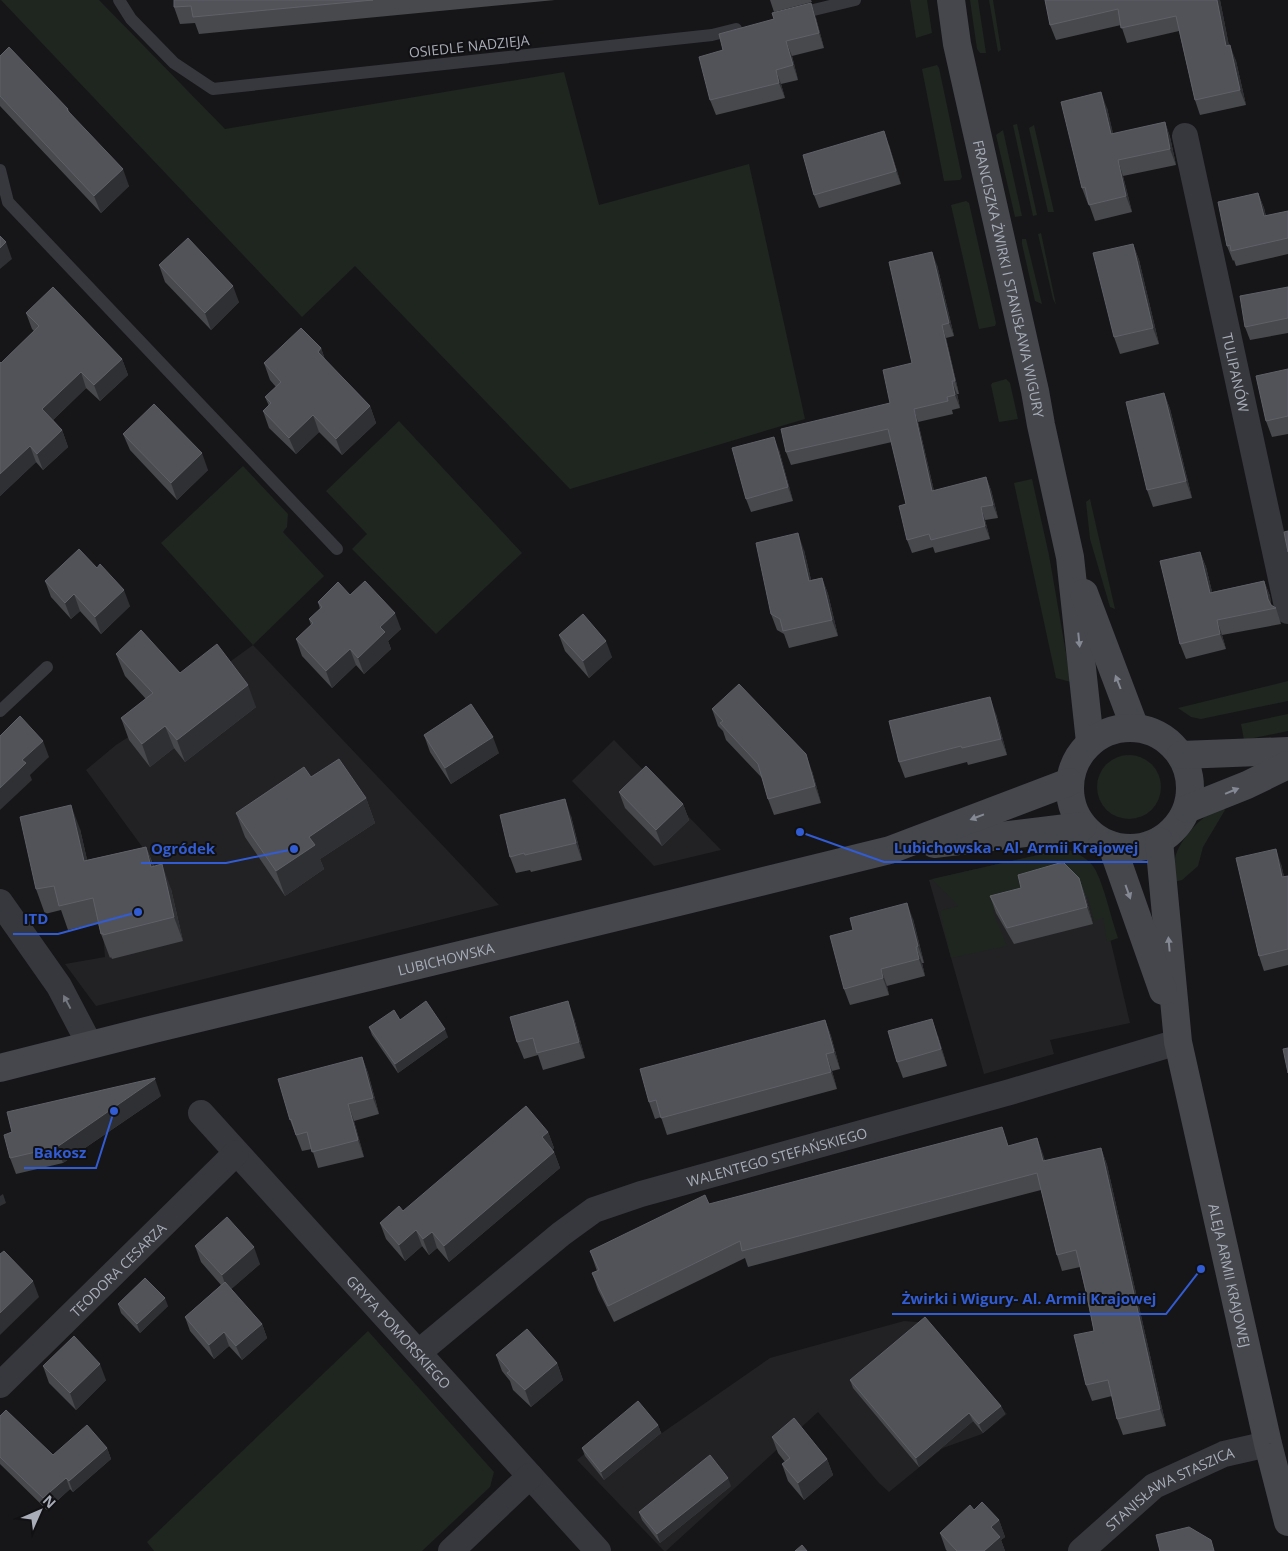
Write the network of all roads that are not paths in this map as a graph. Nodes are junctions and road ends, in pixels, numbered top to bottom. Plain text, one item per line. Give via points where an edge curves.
1 (119, 0) edge
2 (855, 0) edge
3 (951, 0) edge
4 (788, 16) edge
5 (750, 26) edge
6 (1185, 136) dead end
7 (0, 170) edge
8 (337, 549) dead end
9 (1070, 557) junction
10 (1288, 611) edge
11 (47, 668) dead end
12 (0, 711) edge
13 (1135, 728) junction
14 (1090, 742) junction
15 (1288, 751) edge
16 (1181, 755) junction
17 (1288, 764) edge
18 (1069, 782) junction
19 (1187, 810) junction
20 (1083, 826) junction
21 (1159, 841) junction
22 (1112, 846) junction
23 (890, 850) junction
24 (0, 902) edge
25 (1177, 1035) junction
26 (90, 1045) junction
27 (0, 1068) edge
28 (201, 1113) dead end
29 (236, 1153) junction
30 (418, 1352) junction
31 (0, 1385) edge
32 (1268, 1444) junction
33 (530, 1476) junction
34 (1288, 1522) edge
35 (451, 1551) edge
36 (598, 1551) edge
37 (1081, 1551) edge

1 - 5 lane, OSIEDLE NADZIEJA via 131,19 174,63 213,89 712,35
2 - 4 lane
3 - 9 main road, FRANCISZKA ŻWIRKI I STANISŁAWA WIGURY via 957,44
6 - 10 street, TULIPANÓW
7 - 8 lane via 8,202
13 -> 9 main road, FRANCISZKA ŻWIRKI I STANISŁAWA WIGURY
9 -> 14 main road, FRANCISZKA ŻWIRKI I STANISŁAWA WIGURY
11 - 12 lane
13 - 14 main road via 1116,729
13 - 16 main road via 1163,737
14 - 18 main road via 1075,762
15 - 16 main road
16 - 19 main road via 1190,781
19 -> 17 main road
18 - 20 main road via 1072,806
18 -> 23 main road, LUBICHOWSKA
19 - 21 main road via 1177,826
20 - 22 main road via 1097,839
20 - 23 main road, LUBICHOWSKA
21 - 22 main road via 1138,848
25 -> 21 main road, ALEJA ARMII KRAJOWEJ
22 -> 25 main road, ALEJA ARMII KRAJOWEJ
23 - 26 main road, LUBICHOWSKA
26 -> 24 street via 59,986
25 - 30 street, WALENTEGO STEFAŃSKIEGO via 1010,1092 651,1191 594,1210
25 - 32 main road, ALEJA ARMII KRAJOWEJ
26 - 27 main road, LUBICHOWSKA
28 - 29 street, GRYFA POMORSKIEGO
29 - 30 street, GRYFA POMORSKIEGO
29 - 31 street, TEODORA CESARZA
30 - 33 street, GRYFA POMORSKIEGO
32 - 34 main road, ALEJA ARMII KRAJOWEJ
32 - 37 street, STANISŁAWA STASZICA via 1224,1454 1154,1486
33 - 35 street
33 - 36 street, GRYFA POMORSKIEGO

